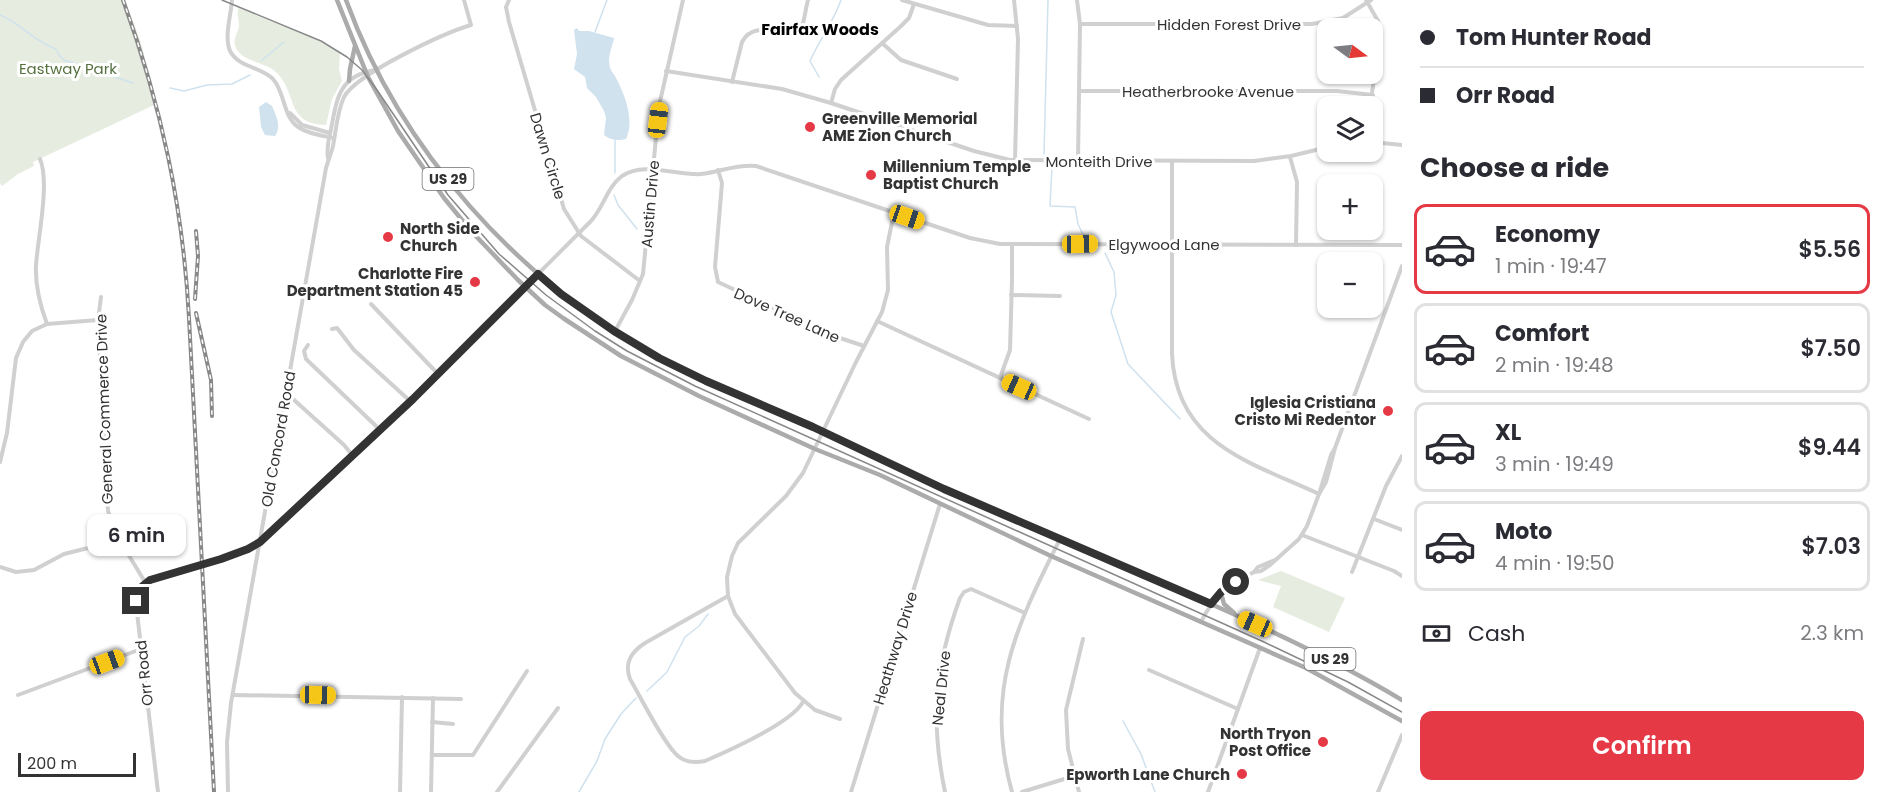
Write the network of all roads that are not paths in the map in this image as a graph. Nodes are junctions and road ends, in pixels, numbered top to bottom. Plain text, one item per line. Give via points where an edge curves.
1 (232, 0) edge
2 (337, 0) edge
3 (346, 0) edge
4 (464, 0) edge
5 (509, 0) edge
6 (683, 0) edge
7 (808, 0) edge
8 (902, 0) edge
9 (1014, 0) edge
10 (1077, 0) edge
11 (1368, 1) edge
12 (914, 4) junction
13 (1080, 24) junction
14 (1017, 27) junction
15 (356, 43) junction
16 (882, 43) junction
17 (376, 70) junction
18 (666, 71) junction
19 (367, 74) junction
20 (957, 79) dead end
21 (349, 81) junction
22 (732, 82) junction
23 (1079, 91) junction
24 (1373, 95) joint
25 (831, 103) junction
26 (332, 136) junction
27 (1383, 143) edge
28 (1402, 145) edge
29 (1317, 150) edge
30 (1290, 157) junction
31 (40, 159) dead end
32 (1015, 160) junction
33 (1078, 161) junction
34 (1172, 161) junction
35 (718, 170) junction
36 (653, 171) junction
37 (894, 213) junction
38 (578, 234) junction
39 (1012, 244) junction
40 (1172, 244) junction
41 (1296, 245) junction
42 (1402, 245) edge
43 (1402, 266) edge
44 (538, 274) junction
45 (640, 281) junction
46 (525, 286) junction
47 (1011, 295) junction
48 (1060, 296) dead end
49 (101, 297) dead end
50 (370, 304) dead end
51 (98, 320) junction
52 (877, 321) junction
53 (47, 324) junction
54 (332, 329) dead end
55 (614, 331) junction
56 (308, 345) dead end
57 (864, 346) junction
58 (438, 374) junction
59 (1000, 378) junction
60 (292, 399) dead end
61 (410, 401) junction
62 (1089, 419) dead end
63 (379, 431) junction
64 (823, 432) junction
65 (815, 449) junction
66 (353, 456) junction
67 (1402, 456) edge
68 (0, 462) edge
69 (1319, 494) junction
70 (940, 504) junction
71 (1374, 519) junction
72 (1402, 530) edge
73 (1302, 535) junction
74 (117, 536) junction
75 (1060, 538) junction
76 (260, 542) junction
77 (1051, 556) junction
78 (1358, 558) junction
79 (0, 567) edge
80 (1352, 572) dead end
81 (1402, 576) edge
82 (146, 582) junction
83 (1221, 592) junction
84 (729, 596) junction
85 (1211, 604) junction
86 (1025, 613) junction
87 (1238, 616) junction
88 (1201, 622) junction
89 (1083, 639) dead end
90 (1260, 647) junction
91 (141, 650) junction
92 (1149, 670) dead end
93 (527, 672) dead end
94 (233, 694) junction
95 (18, 695) dead end
96 (402, 698) junction
97 (433, 698) junction
98 (461, 699) dead end
99 (1402, 700) edge
100 (803, 702) junction
101 (558, 708) dead end
102 (1238, 709) junction
103 (840, 719) dead end
104 (1402, 721) edge
105 (432, 722) junction
106 (453, 724) dead end
107 (1402, 735) edge
108 (432, 755) junction
109 (1074, 776) junction
110 (158, 792) edge
111 (228, 792) edge
112 (400, 792) edge
113 (431, 792) edge
114 (497, 792) edge
115 (850, 792) edge
116 (945, 792) edge
117 (1012, 792) edge
118 (1022, 792) edge
119 (1079, 792) edge
120 (1208, 792) edge
121 (1378, 792) edge

1 - 26 street via 228,40 231,51 240,62 273,79 289,113 303,125
2 - 15 main road, US 29
3 - 17 main road, US 29
4 - 17 street via 471,25
5 - 38 street, Dawn Circle via 509,22 559,198
6 - 18 street, Austin Drive
7 - 22 street via 796,31 784,34 758,29 745,37
8 - 12 street
9 - 14 street
10 - 13 street
11 - 13 street, Hidden Forest Drive via 1342,18 1312,24
11 - 24 street via 1381,33
12 - 14 street via 988,25
12 - 16 street via 905,23
13 - 23 street
14 - 32 street
15 - 19 main road, US 29
15 - 21 main road
16 - 20 street via 901,60
16 - 25 street via 841,80
17 - 19 street
17 - 44 main road, US 29 via 455,188 498,237
18 - 22 street, Monteith Drive
18 - 36 street, Austin Drive
19 - 21 street
19 - 26 street, Old Concord Road via 344,98
19 - 46 main road, US 29 via 398,131 444,198
21 - 26 street, Old Concord Road via 336,101
22 - 25 street, Monteith Drive via 782,89
23 - 24 street, Heatherbrooke Avenue via 1337,91
23 - 33 street
25 - 32 street, Monteith Drive via 974,151
26 - 76 street, Old Concord Road
27 - 28 street
29 - 30 street, Monteith Drive
30 - 34 street, Monteith Drive
30 - 41 street via 1298,182
31 - 53 street via 44,176 36,277
32 - 33 street, Monteith Drive
33 - 34 street, Monteith Drive
34 - 40 street
35 - 36 street, Elgywood Lane via 698,174
35 - 37 street, Elgywood Lane via 756,166
35 - 57 street, Dove Tree Lane via 722,183 715,267 718,282 831,335
36 - 38 street, Elgywood Lane via 635,171 621,177 595,217
36 - 45 street, Austin Drive
37 - 39 street, Elgywood Lane via 975,240
37 - 52 street via 887,247 888,290
38 - 44 street
38 - 45 street, Dawn Circle
39 - 40 street, Elgywood Lane
39 - 47 street
40 - 41 street, Elgywood Lane
40 - 69 street via 1172,359 1186,408 1226,450
41 - 42 street, Elgywood Lane
43 - 69 street
44 - 46 street
44 - 55 main road, US 29
45 - 55 street, Austin Drive
46 - 58 street
46 - 65 main road, US 29 via 545,305 621,356
47 - 48 street
47 - 59 street via 1010,350
49 - 51 street, General Commerce Drive
50 - 58 street
51 - 53 street
51 - 74 street, General Commerce Drive via 107,502
52 - 57 street
52 - 59 street
53 - 68 street via 30,334 18,351
54 - 61 street via 337,328 354,350
55 - 64 main road, US 29 via 723,389
56 - 63 street via 304,351 306,359
57 - 64 street
58 - 61 street
59 - 62 street
60 - 66 street
61 - 63 street
63 - 66 street
64 - 65 street
64 - 75 main road, US 29
65 - 70 main road, US 29
65 - 84 street via 793,489 735,549 727,577
66 - 76 street
67 - 71 street
69 - 73 street
70 - 77 main road, US 29
70 - 115 street, Heathway Drive
71 - 72 street
71 - 78 street
73 - 78 street
73 - 83 street via 1275,560
74 - 79 street via 63,554 34,570 16,572
74 - 82 street, General Commerce Drive
75 - 77 street
75 - 85 main road, US 29
76 - 82 street via 221,559
76 - 94 street, Old Concord Road
77 - 86 street
77 - 88 main road, US 29
78 - 80 street
78 - 81 street
82 - 91 street, Orr Road via 136,601
83 - 85 street
83 - 87 main road via 1224,604
84 - 100 street via 740,622
84 - 100 street via 645,643 630,658 630,680 673,752 690,762 705,761 772,727 795,713
85 - 87 main road, US 29
85 - 88 street
86 - 116 street, Neal Drive via 974,590 964,592 960,598 937,689 936,736
86 - 117 street via 1011,649 1002,692 1002,744
87 - 99 main road, US 29 via 1325,657
88 - 90 main road, US 29
89 - 109 street via 1066,710
90 - 102 street
90 - 104 main road, US 29 via 1331,680
91 - 95 street
91 - 110 street, Orr Road
92 - 102 street
93 - 108 street via 473,755
94 - 96 street
94 - 111 street, Old Concord Road via 227,742
96 - 97 street
96 - 112 street
97 - 98 street
97 - 105 street
100 - 103 street
101 - 114 street
102 - 120 street
105 - 106 street
105 - 108 street
107 - 121 street
108 - 113 street
109 - 118 street
109 - 119 street

